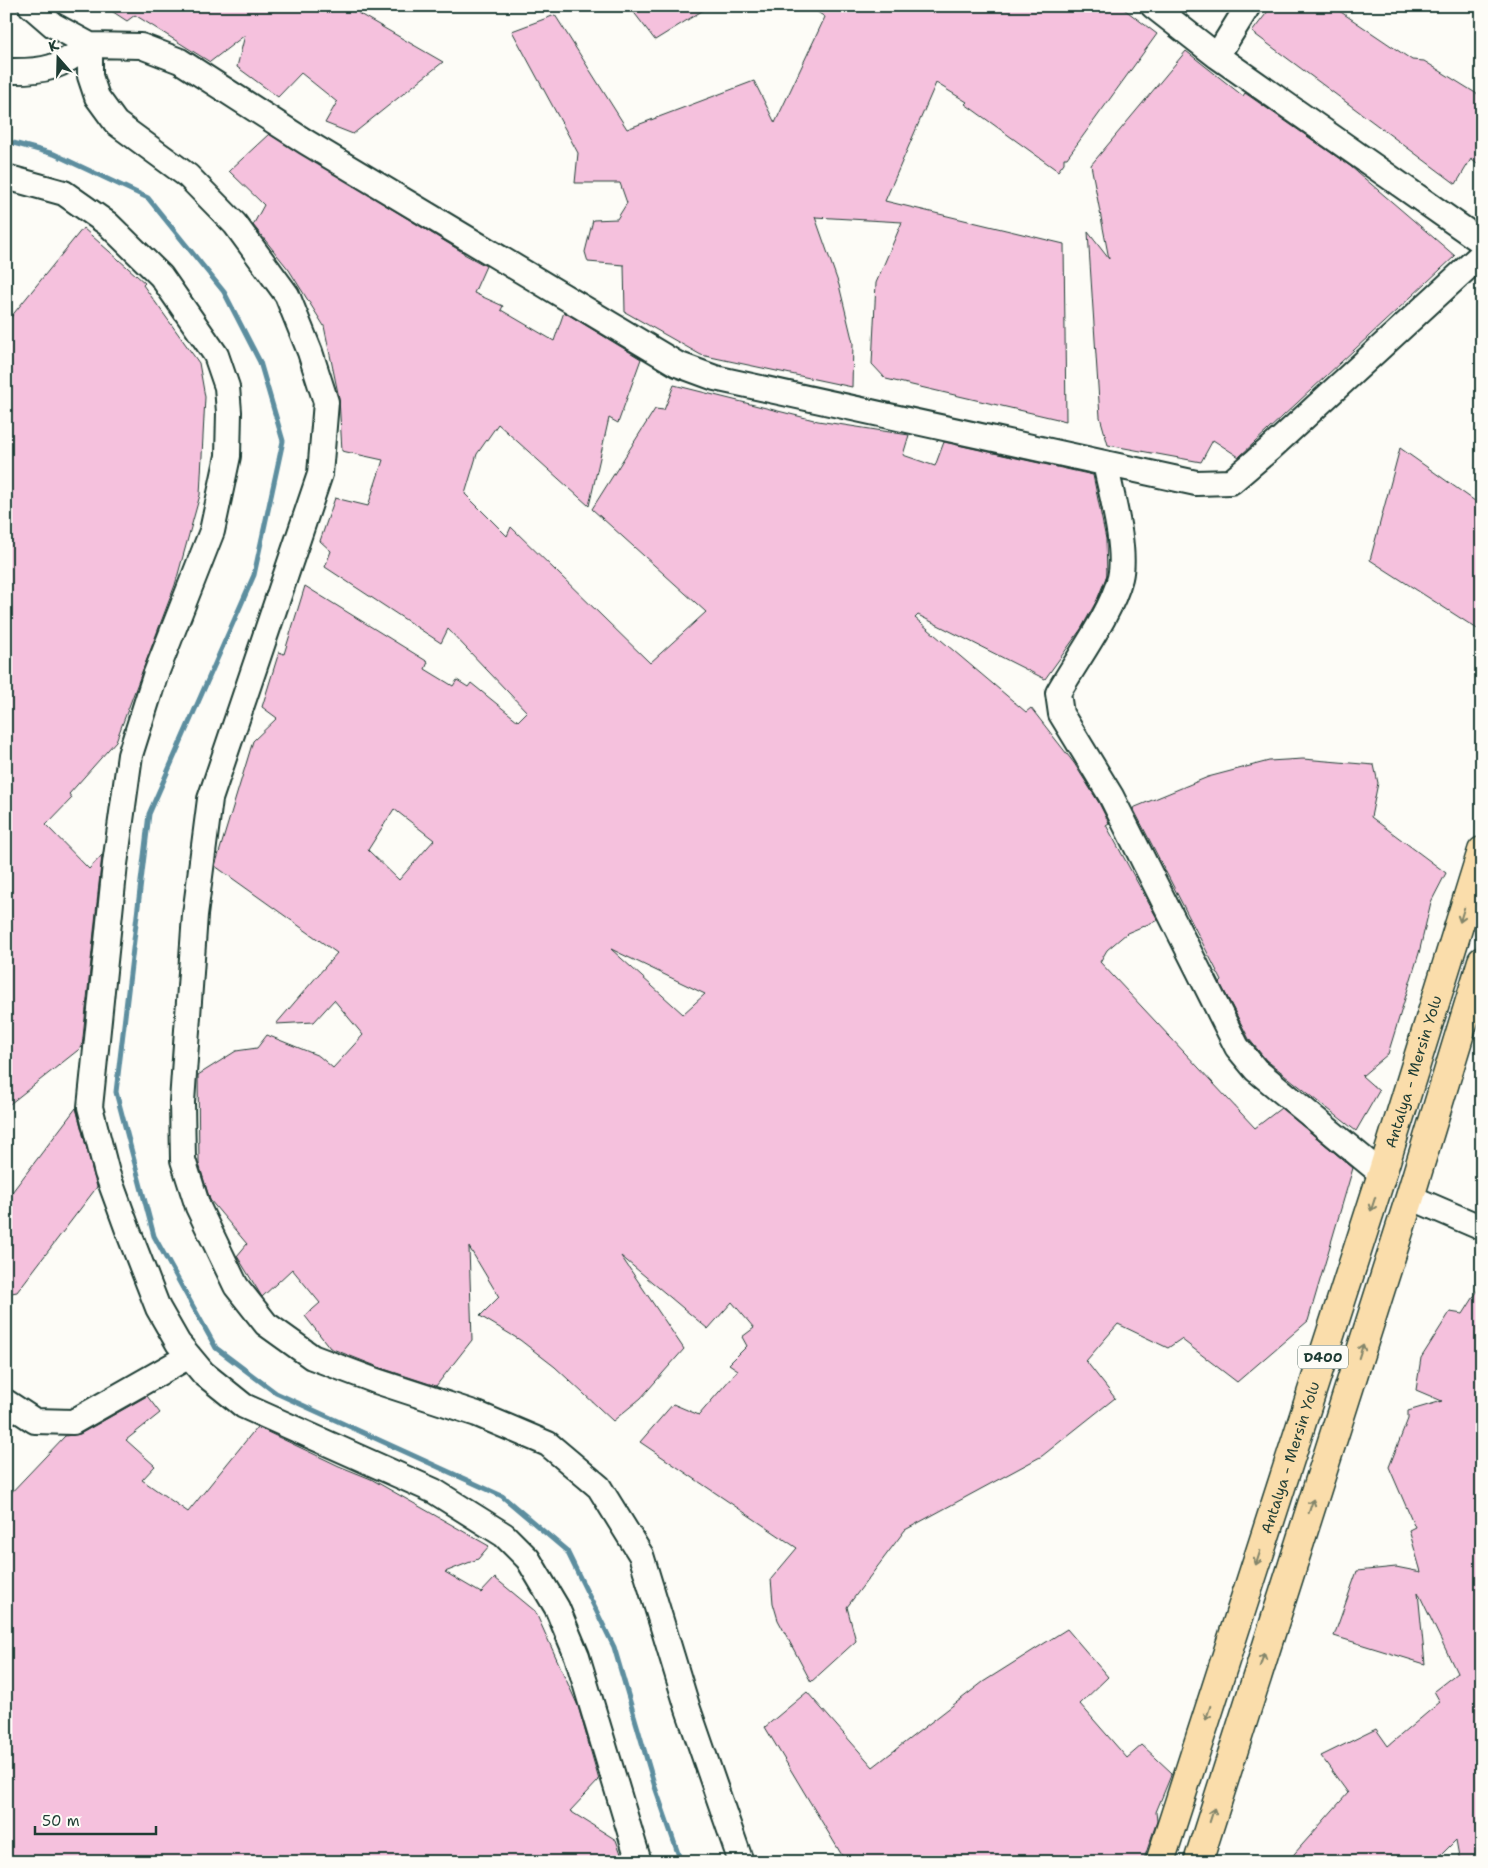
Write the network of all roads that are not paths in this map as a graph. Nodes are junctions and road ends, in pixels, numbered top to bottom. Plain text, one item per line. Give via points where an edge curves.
1 (31, 6) edge
2 (1153, 6) edge
3 (1248, 6) edge
4 (90, 45) junction
5 (1217, 56) junction
6 (6, 71) edge
7 (6, 177) edge
8 (1482, 242) edge
9 (1482, 254) edge
10 (1105, 463) junction
11 (1482, 851) edge
12 (1482, 961) edge
13 (1382, 1174) junction
14 (1410, 1197) junction
15 (1482, 1228) edge
16 (189, 1356) junction
17 (6, 1402) edge
18 (639, 1862) edge
19 (741, 1862) edge
20 (1160, 1862) edge
21 (1198, 1862) edge

1 - 4 street via 53,25
2 - 5 street
3 - 5 street
4 - 6 street via 59,66 28,72
4 - 10 street via 141,46 180,61 306,142 676,364 725,380
4 - 19 street via 90,76 97,98 116,123 188,176 229,217 287,295 326,402 320,474 210,798 195,915 182,1102 183,1160 198,1207 236,1286 266,1324 312,1357 477,1414 548,1444 599,1487 641,1555 688,1709
5 - 8 street
7 - 16 street via 64,193 108,224 161,276 216,355 226,387 228,456 212,531 155,676 130,755 115,864 90,1107 107,1172 158,1308
9 - 10 street via 1231,482 1196,483
10 - 13 street via 1121,547 1120,576 1109,606 1058,693 1061,714 1111,796 1237,1047 1256,1070
11 -> 13 highway, Antalya - Mersin Yolu / D400
12 - 14 highway, D400
13 -> 20 highway, Antalya - Mersin Yolu / D400
14 - 15 street
21 -> 14 highway, D400
16 - 17 street via 73,1422 35,1421
16 - 18 street via 203,1373 244,1406 434,1492 504,1535 528,1559 557,1608 578,1656

